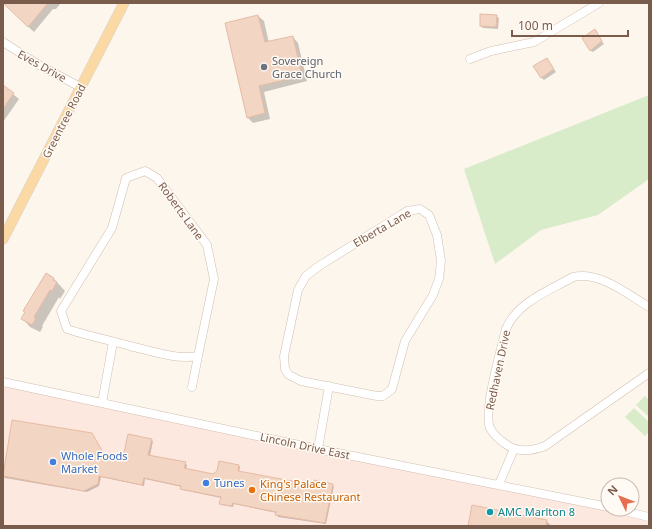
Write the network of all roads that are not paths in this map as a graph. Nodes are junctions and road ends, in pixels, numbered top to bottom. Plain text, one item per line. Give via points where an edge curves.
1 (124, 3) edge
2 (599, 3) edge
3 (3, 42) edge
4 (470, 59) dead end
5 (82, 88) junction
6 (3, 239) edge
7 (649, 307) edge
8 (113, 342) junction
9 (198, 356) junction
10 (649, 373) edge
11 (3, 382) edge
12 (329, 386) junction
13 (192, 387) dead end
14 (102, 403) junction
15 (318, 449) junction
16 (514, 449) junction
17 (499, 484) junction
18 (600, 505) edge

1 - 5 main road, Greentree Road
2 - 4 street via 534,42 491,51
3 - 5 street, Eves Drive via 33,62
5 - 6 main road, Greentree Road
7 - 16 street, Redhaven Drive via 599,278 579,276 520,308 506,329 488,410 490,427 494,435
8 - 9 street, Roberts Lane via 171,356
8 - 9 street, Roberts Lane via 67,329 61,311 112,228 126,178 145,171 157,178 207,245 214,279
8 - 14 street
9 - 13 street
10 - 16 street via 545,446 536,450
11 - 14 street, Lincoln Drive East
12 - 12 street, Elberta Lane via 295,378 285,370 284,356 301,282 319,266 401,215 414,210 425,211 432,221 439,244 439,279 433,295 405,341 392,389 383,396 377,396
12 - 15 street
14 - 15 street, Lincoln Drive East
15 - 17 street, Lincoln Drive East
16 - 17 street
17 - 18 street, Lincoln Drive East

